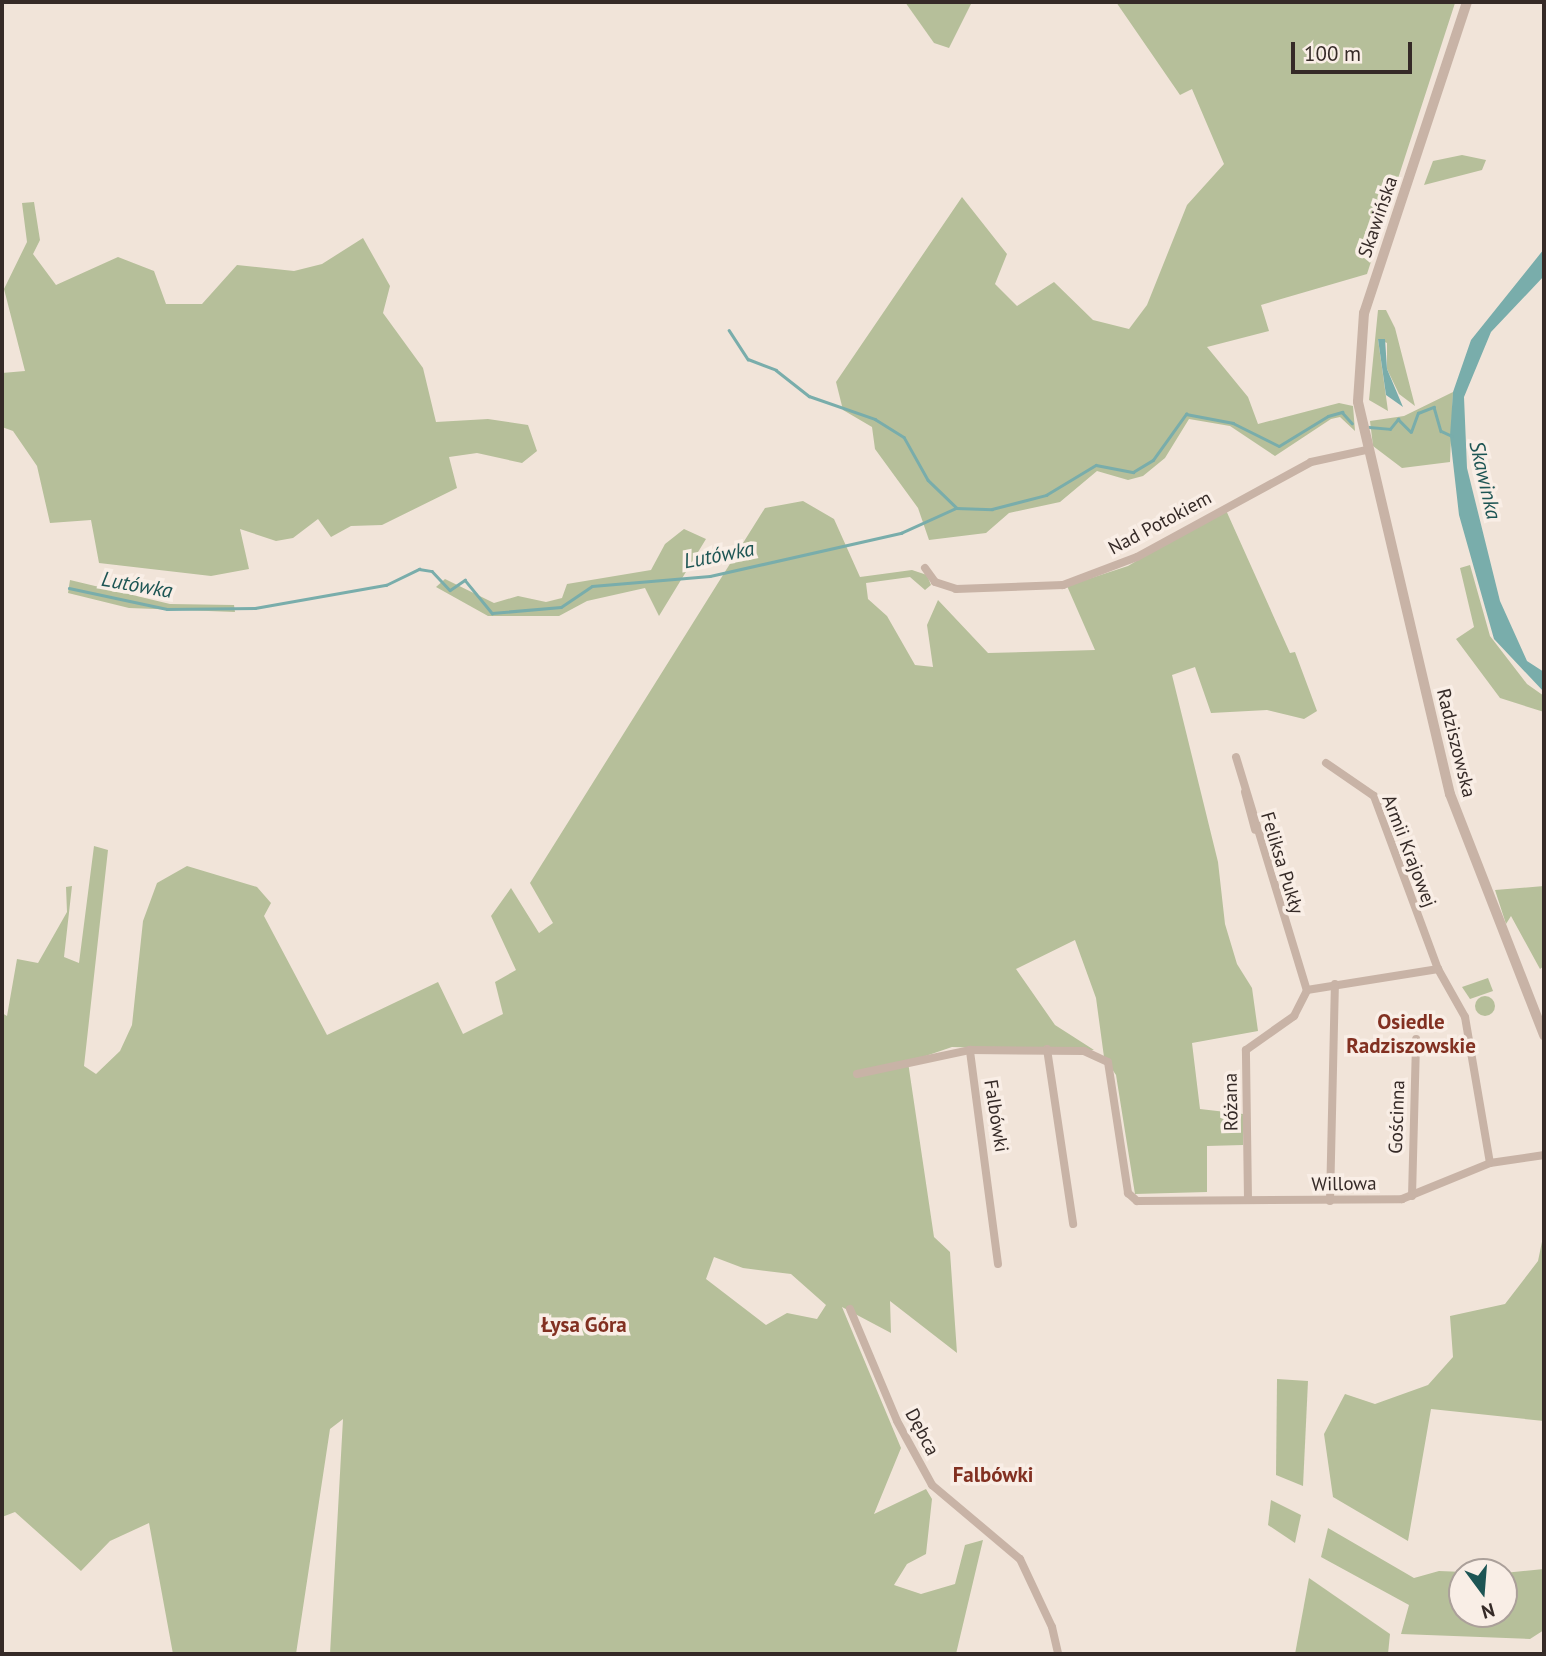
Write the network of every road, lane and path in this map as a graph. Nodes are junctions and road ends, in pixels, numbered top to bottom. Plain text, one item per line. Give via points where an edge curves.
1 (1467, 2) edge
2 (1366, 450) junction
3 (925, 568) dead end
4 (1236, 757) dead end
5 (1326, 763) dead end
6 (1438, 969) junction
7 (1335, 984) junction
8 (1307, 990) junction
9 (1544, 1035) edge
10 (1416, 1039) dead end
11 (1047, 1049) junction
12 (970, 1050) junction
13 (858, 1074) dead end
14 (1544, 1155) edge
15 (1490, 1163) junction
16 (1412, 1196) junction
17 (1248, 1200) junction
18 (1137, 1201) joint
19 (1330, 1201) junction
20 (1073, 1224) dead end
21 (998, 1265) dead end
22 (850, 1309) dead end
23 (1058, 1654) edge

1 - 2 street, Skawińska via 1364,313 1357,377
2 - 3 street, Nad Potokiem via 1311,462 1138,557 1063,584 956,589 935,582
2 - 9 street, Radziszowska via 1450,793
4 - 8 street, Feliksa Pukły
5 - 6 street, Armii Krajowej via 1374,796
6 - 7 street
6 - 15 street, Armii Krajowej via 1465,1017
7 - 8 street
7 - 19 street
8 - 17 street, Różana via 1294,1016 1246,1050
10 - 16 street, Gościnna
11 - 12 street, Falbówki
11 - 18 street, Falbówki via 1084,1051 1108,1062 1128,1193
11 - 20 street
12 - 13 street
12 - 21 street, Falbówki
14 - 15 street, Willowa
15 - 16 street, Willowa
16 - 19 street, Willowa
17 - 18 street, Willowa
17 - 19 street, Willowa
22 - 23 street, Dębca via 897,1421 932,1485 1020,1559 1052,1627

